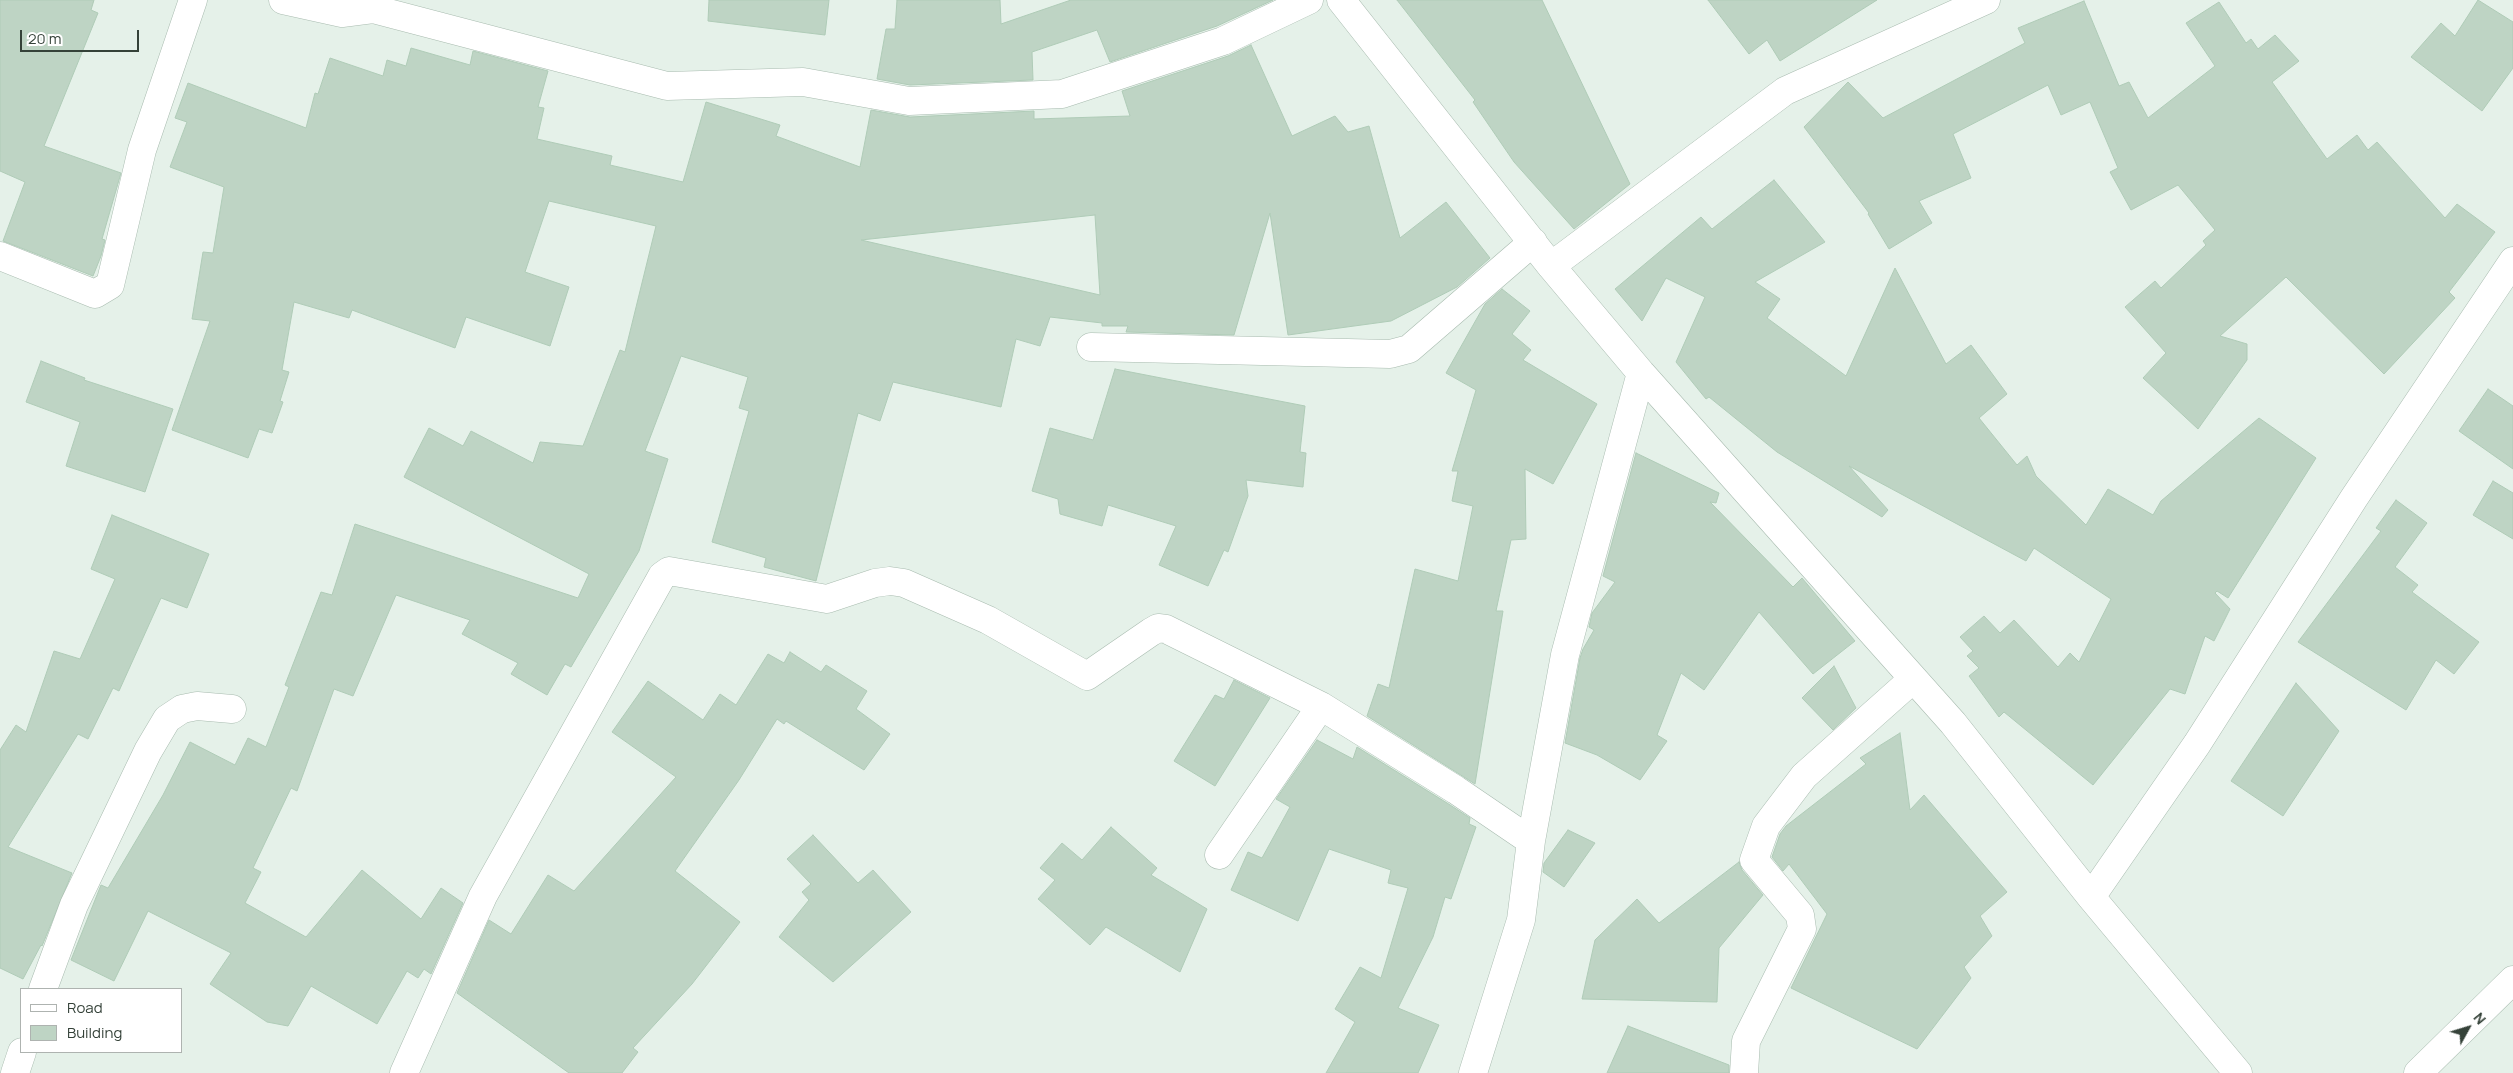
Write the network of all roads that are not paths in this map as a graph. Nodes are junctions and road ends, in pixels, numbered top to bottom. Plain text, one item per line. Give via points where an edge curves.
1 (193, 0) edge
2 (283, 0) edge
3 (1309, 0) edge
4 (1342, 0) edge
5 (1982, 1) edge
6 (1532, 242) junction
7 (0, 256) edge
8 (2513, 261) edge
9 (1551, 266) junction
10 (1091, 347) dead end
11 (1641, 373) junction
12 (1913, 679) junction
13 (1321, 706) junction
14 (232, 709) dead end
15 (1531, 841) junction
16 (1219, 855) dead end
17 (2091, 897) junction
18 (2513, 980) edge
19 (43, 988) edge
20 (22, 1053) edge
21 (15, 1073) edge
22 (404, 1073) edge
23 (1473, 1073) edge
24 (1744, 1073) edge
25 (2238, 1073) edge
26 (2418, 1073) edge

1 - 7 street via 142,150 110,285 95,294
2 - 3 street via 342,13 373,9 667,86 803,82 909,101 1062,94 1223,41
4 - 6 street
5 - 9 street via 1785,91
6 - 9 street
6 - 10 street via 1410,349 1390,354
8 - 17 street via 2354,498 2197,744
9 - 11 street
11 - 12 street
11 - 15 street via 1565,654
12 - 17 street via 1953,723
12 - 24 street via 1804,776 1766,826 1754,860 1800,915 1802,929 1746,1041
13 - 15 street
13 - 16 street
13 - 22 street via 1166,629 1158,628 1151,632 1087,676 988,620 904,583 875,583 827,599 666,572 483,896
14 - 19 street via 197,706 182,709 167,719 74,905
15 - 23 street via 1521,920
17 - 25 street
18 - 26 street
20 - 21 street

